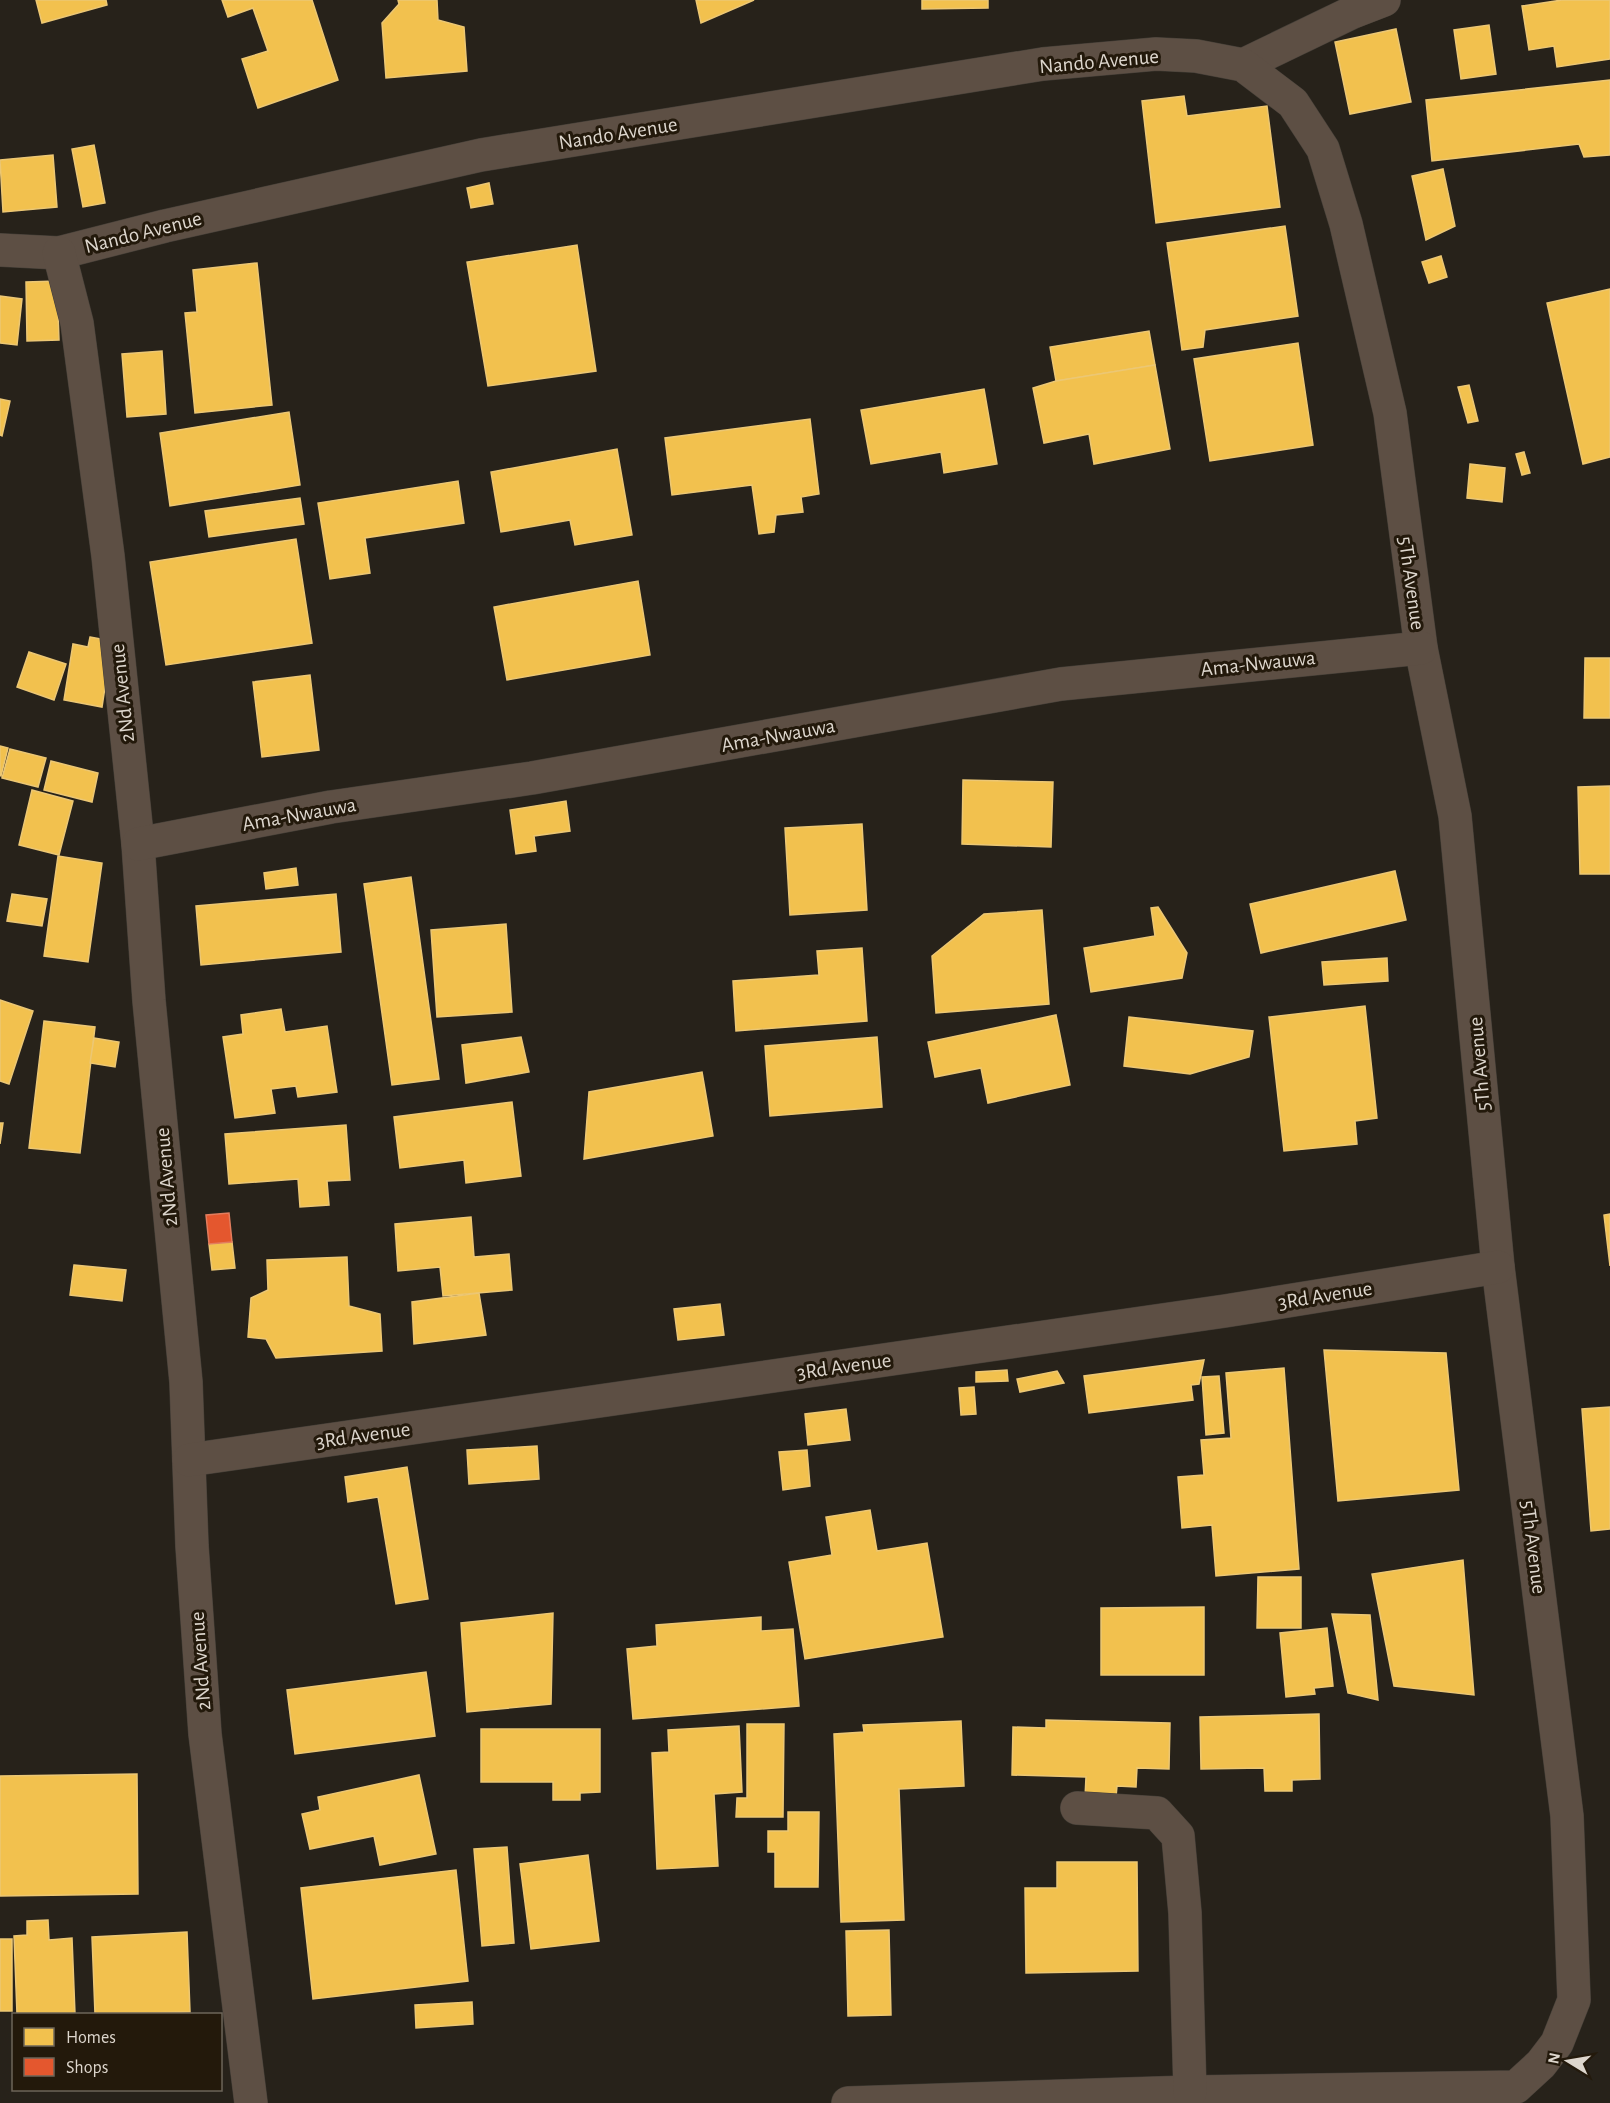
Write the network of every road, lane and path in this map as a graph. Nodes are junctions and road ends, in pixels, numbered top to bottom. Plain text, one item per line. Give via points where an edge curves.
1 (1378, 1) edge
2 (1243, 65) junction
3 (0, 250) edge
4 (59, 253) junction
5 (1421, 648) junction
6 (138, 844) junction
7 (1498, 1267) junction
8 (189, 1460) junction
9 (1077, 1808) dead end
10 (1190, 2092) junction
11 (251, 2103) edge
12 (848, 2103) edge

1 - 2 street
2 - 4 street, Nando Avenue via 1196,56 1156,54 1043,64 904,85 481,155
2 - 5 street, 5Th Avenue via 1293,104 1323,149 1346,224 1390,413
3 - 4 street, Nando Avenue
4 - 6 street, 2Nd Avenue via 77,323 108,556
5 - 6 street, Ama-Nwauwa via 1061,684 544,776 331,807
5 - 7 street, 5Th Avenue via 1455,816
6 - 8 street, 2Nd Avenue via 186,1382
7 - 8 street, 3Rd Avenue via 1224,1311
7 - 10 street, 5Th Avenue via 1567,1816 1574,2000 1557,2043 1516,2087
8 - 11 street, 2Nd Avenue via 205,1734
9 - 10 street via 1157,1813 1178,1836 1185,1913
10 - 12 street

